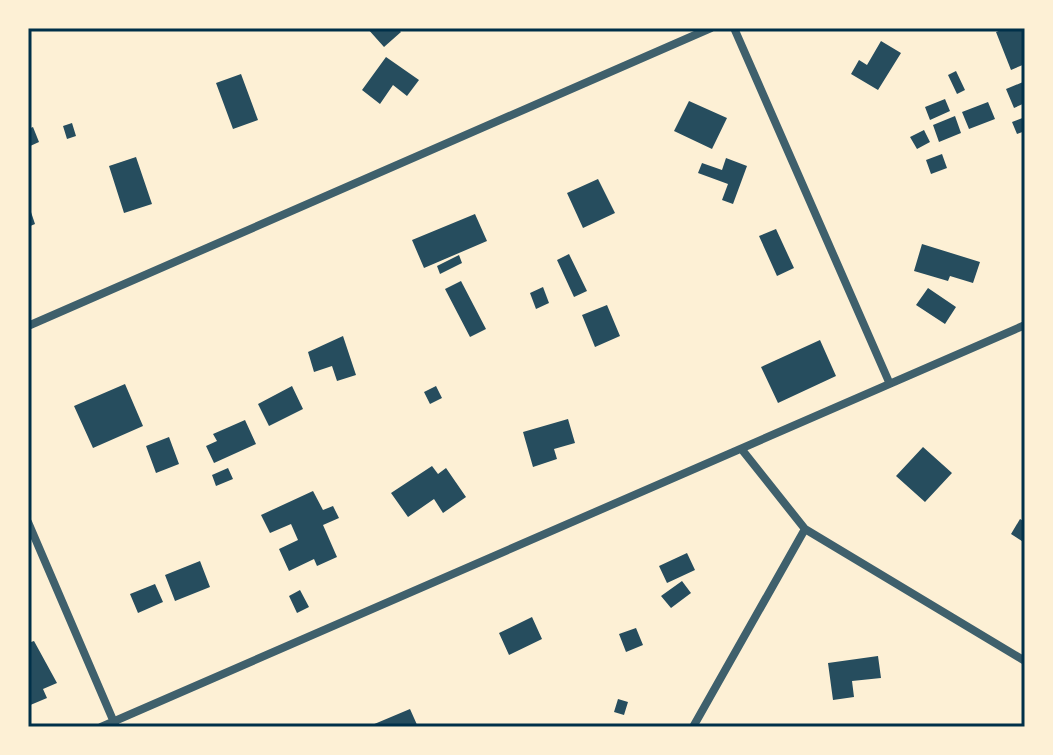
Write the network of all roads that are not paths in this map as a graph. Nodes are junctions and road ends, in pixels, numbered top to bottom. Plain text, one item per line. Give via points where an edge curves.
1 (711, 28) edge
2 (734, 28) edge
3 (1025, 325) edge
4 (28, 326) edge
5 (889, 382) junction
6 (743, 451) junction
7 (28, 522) edge
8 (805, 529) junction
9 (1025, 661) edge
10 (114, 724) edge
11 (101, 727) edge
12 (693, 727) edge

1 - 4 street
2 - 5 street
3 - 5 street
5 - 6 street
6 - 8 street
6 - 10 street
7 - 10 street
8 - 9 street
8 - 12 street
10 - 11 street

